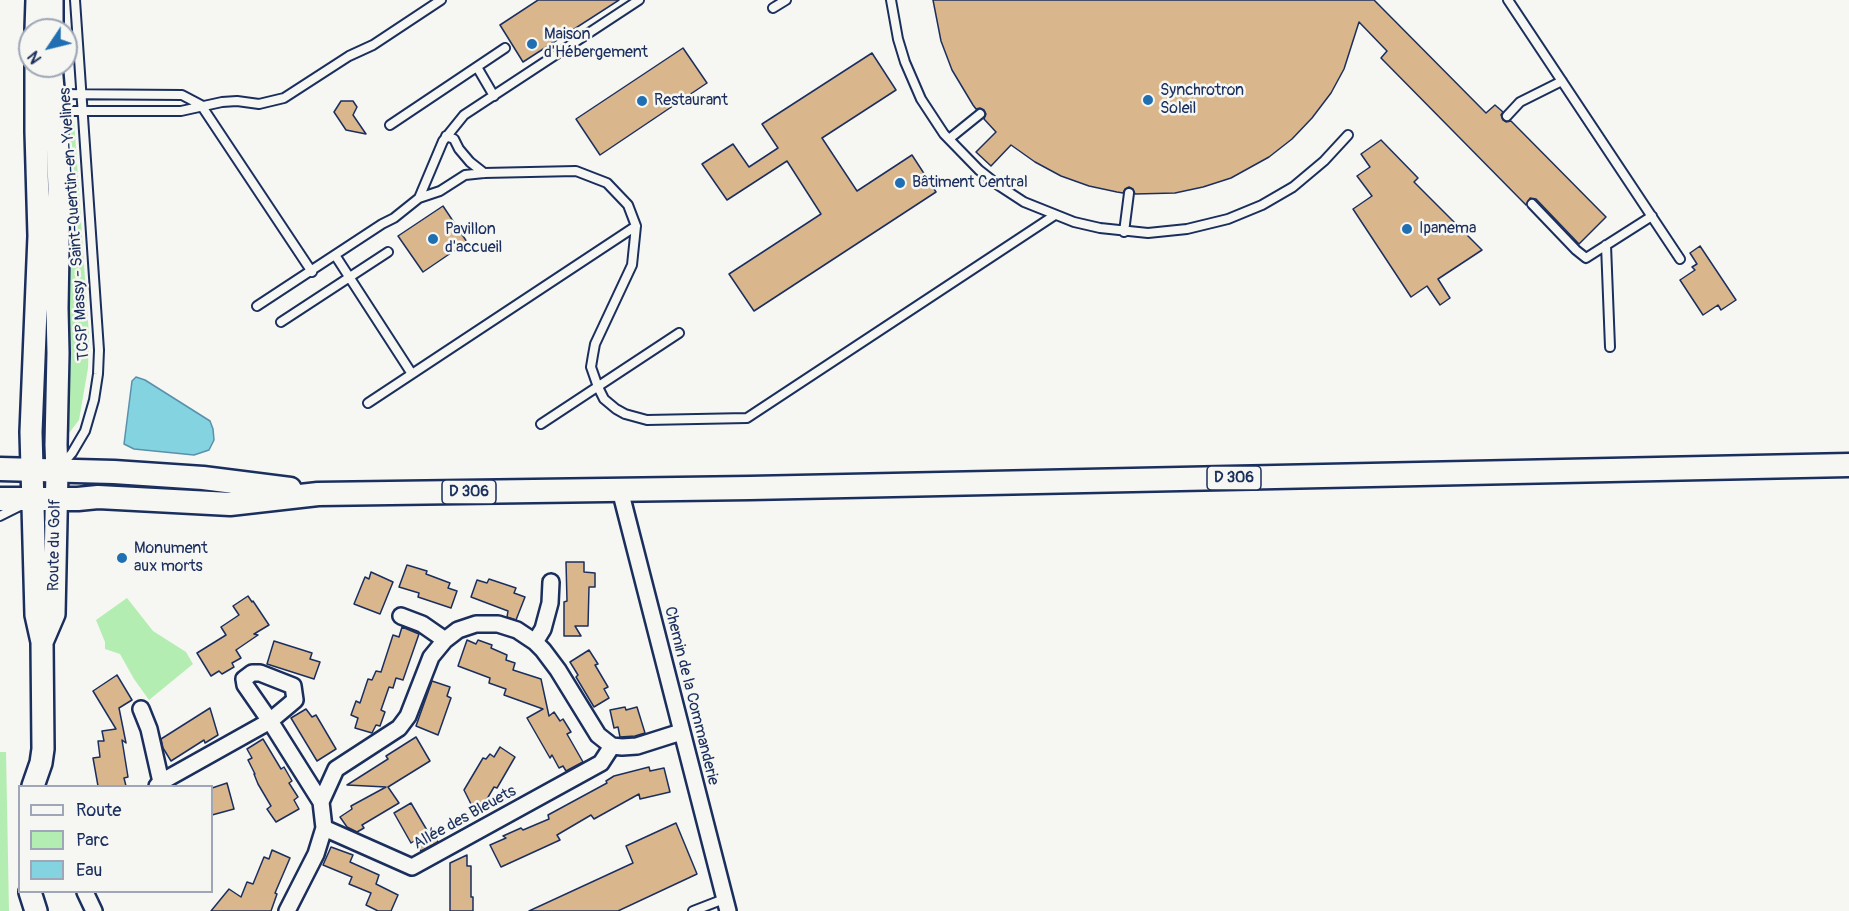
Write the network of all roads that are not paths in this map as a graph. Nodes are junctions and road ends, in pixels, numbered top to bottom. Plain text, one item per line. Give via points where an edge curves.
1 (37, 0) edge
2 (52, 0) edge
3 (75, 0) edge
4 (441, 0) edge
5 (639, 0) edge
6 (786, 0) edge
7 (891, 0) edge
8 (1508, 0) edge
9 (773, 8) dead end
10 (36, 18) edge
11 (52, 18) edge
12 (506, 48) dead end
13 (477, 67) junction
14 (40, 78) edge
15 (50, 78) edge
16 (1562, 81) junction
17 (81, 93) junction
18 (494, 96) junction
19 (49, 101) junction
20 (201, 105) junction
21 (82, 110) junction
22 (980, 114) dead end
23 (1507, 116) dead end
24 (390, 125) dead end
25 (1348, 135) dead end
26 (446, 136) junction
27 (949, 139) junction
28 (484, 173) junction
29 (1129, 193) dead end
30 (419, 198) junction
31 (1532, 204) dead end
32 (1054, 215) junction
33 (1652, 216) junction
34 (636, 226) junction
35 (1124, 232) junction
36 (1606, 245) junction
37 (388, 252) dead end
38 (335, 255) junction
39 (1680, 259) dead end
40 (312, 272) junction
41 (349, 278) junction
42 (257, 306) dead end
43 (281, 322) dead end
44 (680, 333) dead end
45 (1610, 347) dead end
46 (412, 374) junction
47 (598, 387) junction
48 (368, 403) dead end
49 (541, 424) dead end
50 (1849, 465) edge
51 (0, 469) edge
52 (44, 485) junction
53 (620, 490) junction
54 (0, 499) edge
55 (0, 516) edge
56 (551, 582) dead end
57 (400, 616) dead end
58 (445, 640) junction
59 (535, 642) junction
60 (141, 709) dead end
61 (681, 732) junction
62 (612, 746) junction
63 (159, 784) edge
64 (33, 785) edge
65 (321, 802) junction
66 (324, 828) junction
67 (31, 893) edge
68 (87, 893) edge
69 (726, 905) edge
70 (36, 911) edge
71 (94, 911) edge
72 (287, 911) edge
73 (693, 911) edge

1 - 10 main road
2 - 11 main road
3 - 17 lane, TCSP Massy - Saint-Quentin-en-Yvelines
4 - 20 lane via 284,98 258,104 237,101
5 - 18 lane
6 - 9 lane
7 - 27 lane via 898,39 912,80
8 - 16 lane
12 - 13 lane
13 - 18 lane
13 - 24 lane
14 - 19 main road
15 - 19 main road
16 - 23 lane via 1520,102
16 - 33 lane
17 - 19 lane
17 - 20 lane via 182,95
17 - 21 lane, TCSP Massy - Saint-Quentin-en-Yvelines
18 - 26 lane via 464,115
19 - 21 lane
19 - 52 main road, Route du Golf via 59,189 58,353 56,445
19 - 52 main road via 36,132 39,236 31,432
20 - 21 lane via 182,111
20 - 40 lane
21 - 52 lane, TCSP Massy - Saint-Quentin-en-Yvelines via 98,374 85,430 72,453
22 - 27 lane
25 - 35 lane via 1300,181 1244,213 1187,229
26 - 28 lane
26 - 30 lane
27 - 32 lane via 998,185
28 - 30 lane via 465,175 440,191
28 - 34 lane via 585,174 607,183 620,195
29 - 35 lane
30 - 38 lane
31 - 36 lane via 1586,258
32 - 35 lane
32 - 47 lane via 747,418 648,420 616,409
33 - 36 lane
33 - 39 lane
34 - 46 lane
34 - 47 lane via 632,265 595,344 591,367
36 - 45 lane
37 - 41 lane
38 - 40 lane
38 - 41 lane
40 - 42 lane
41 - 43 lane
41 - 46 lane
44 - 47 lane
46 - 48 lane
47 - 49 lane
50 - 53 main road, D 306
51 - 52 main road, D 306
52 - 53 main road, D 306 via 114,472 203,478 318,494
52 - 54 main road, D 306
52 - 55 lane, TCSP Massy - Saint-Quentin-en-Yvelines
52 - 64 main road, Route du Golf via 54,614 42,642 43,749
53 - 61 street, Chemin de la Commanderie
56 - 59 street via 550,603
57 - 58 street via 422,624
58 - 59 street via 476,624 498,624
58 - 65 street via 430,657 408,716 399,728 336,769
59 - 62 street via 558,670 598,735
60 - 63 street via 149,729
61 - 62 street via 637,746
61 - 69 street, Chemin de la Commanderie
62 - 66 street, Allée des Bleuets via 601,763 412,867
63 - 65 street via 270,720
65 - 66 street
66 - 72 street via 316,854
67 - 70 main road
68 - 71 street
69 - 73 lane

